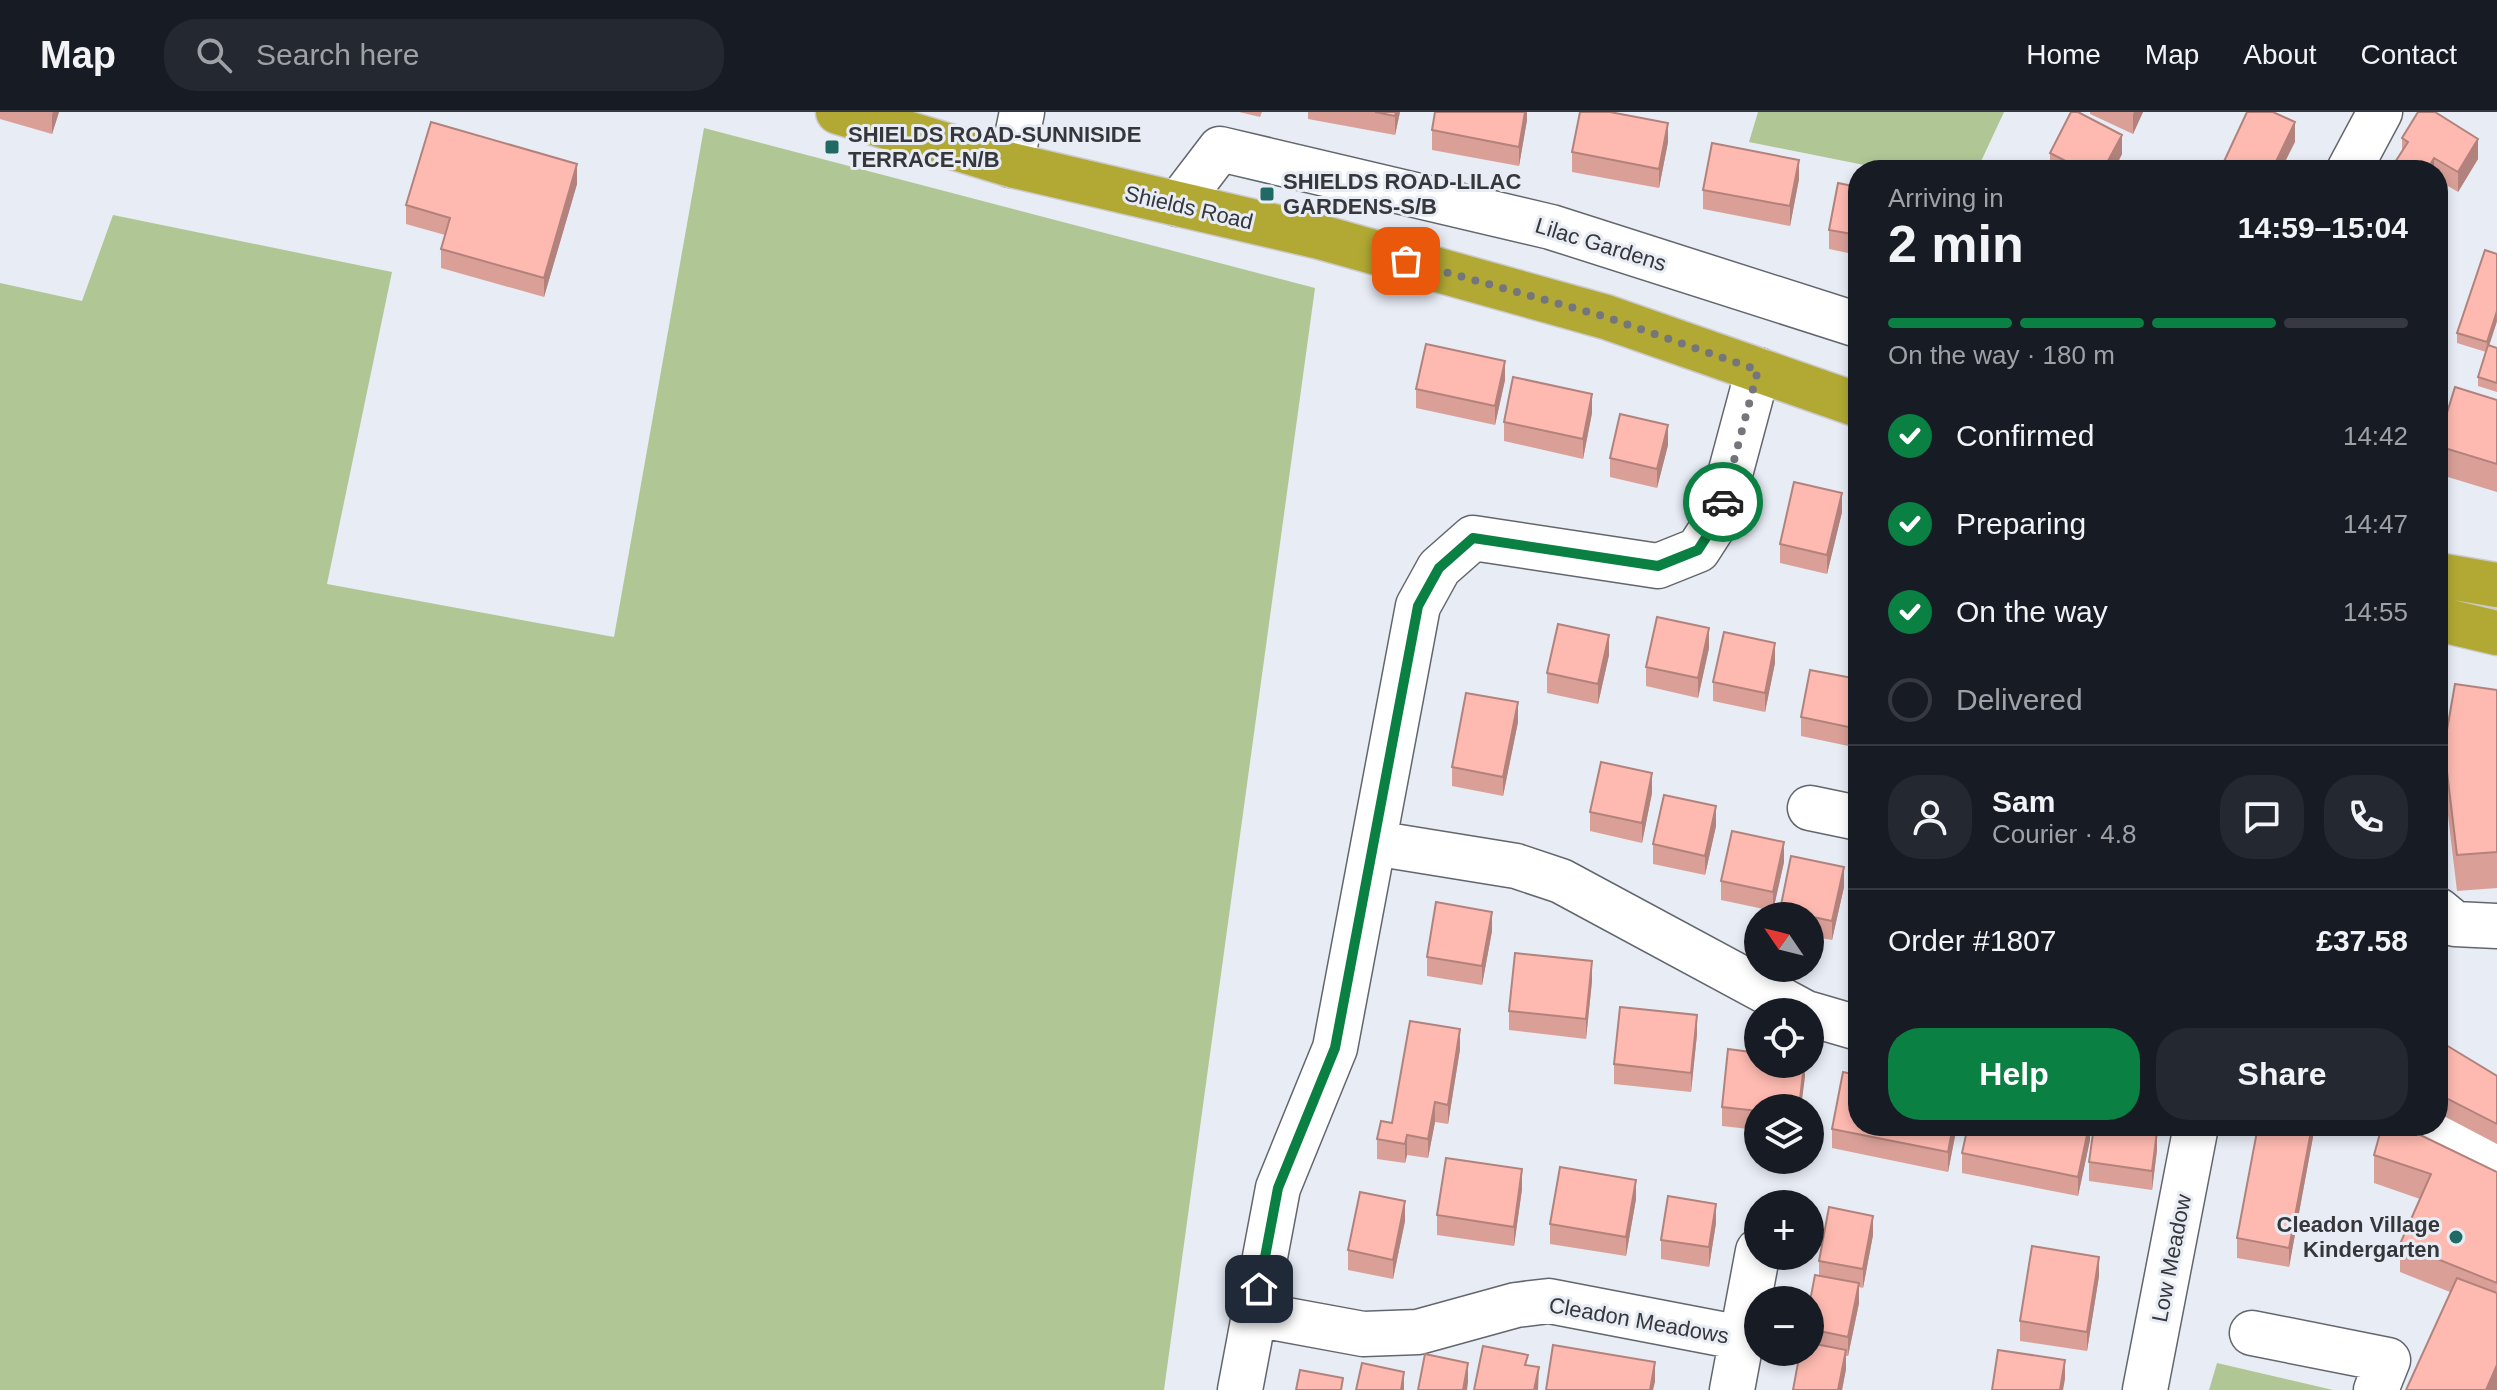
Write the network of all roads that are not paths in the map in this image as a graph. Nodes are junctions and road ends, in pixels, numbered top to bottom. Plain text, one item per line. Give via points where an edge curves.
1 (838, 112) edge
2 (1022, 112) edge
3 (2380, 112) edge
4 (2354, 160) edge
5 (1011, 165) junction
6 (1178, 204) junction
7 (1848, 322) edge
8 (1758, 370) junction
9 (1848, 402) edge
10 (2448, 577) edge
11 (2497, 585) edge
12 (2448, 621) edge
13 (2497, 633) edge
14 (1810, 808) dead end
15 (1848, 816) edge
16 (1374, 843) junction
17 (2448, 918) edge
18 (2497, 926) edge
19 (1778, 998) edge
20 (1824, 1018) edge
21 (1848, 1025) edge
22 (2448, 1133) edge
23 (2194, 1136) edge
24 (2497, 1156) edge
25 (1755, 1270) edge
26 (1255, 1314) junction
27 (2252, 1333) dead end
28 (1742, 1338) junction
29 (1240, 1390) edge
30 (1732, 1390) edge
31 (2145, 1390) edge
32 (2376, 1390) edge

1 - 5 highway, Shields Road
2 - 5 street
3 - 4 street
5 - 6 highway, Shields Road
6 - 7 street, Lilac Gardens via 1220,149 1551,227
6 - 8 highway, Shields Road via 1320,237 1606,317
8 - 9 highway, Shields Road
8 - 16 street via 1718,519 1698,550 1658,566 1473,538 1439,568 1418,606
10 - 11 highway
12 - 13 highway
14 - 15 street
16 - 19 street via 1516,866 1561,881
16 - 26 street via 1335,1048 1278,1188
17 - 18 street via 2455,924
20 - 21 street
22 - 24 street
23 - 31 street, Low Meadow
25 - 28 street, Cleadon Meadows
26 - 28 street, Cleadon Meadows via 1363,1334 1418,1332 1549,1301
26 - 29 street
27 - 32 street via 2388,1360
28 - 30 street, Cleadon Meadows

